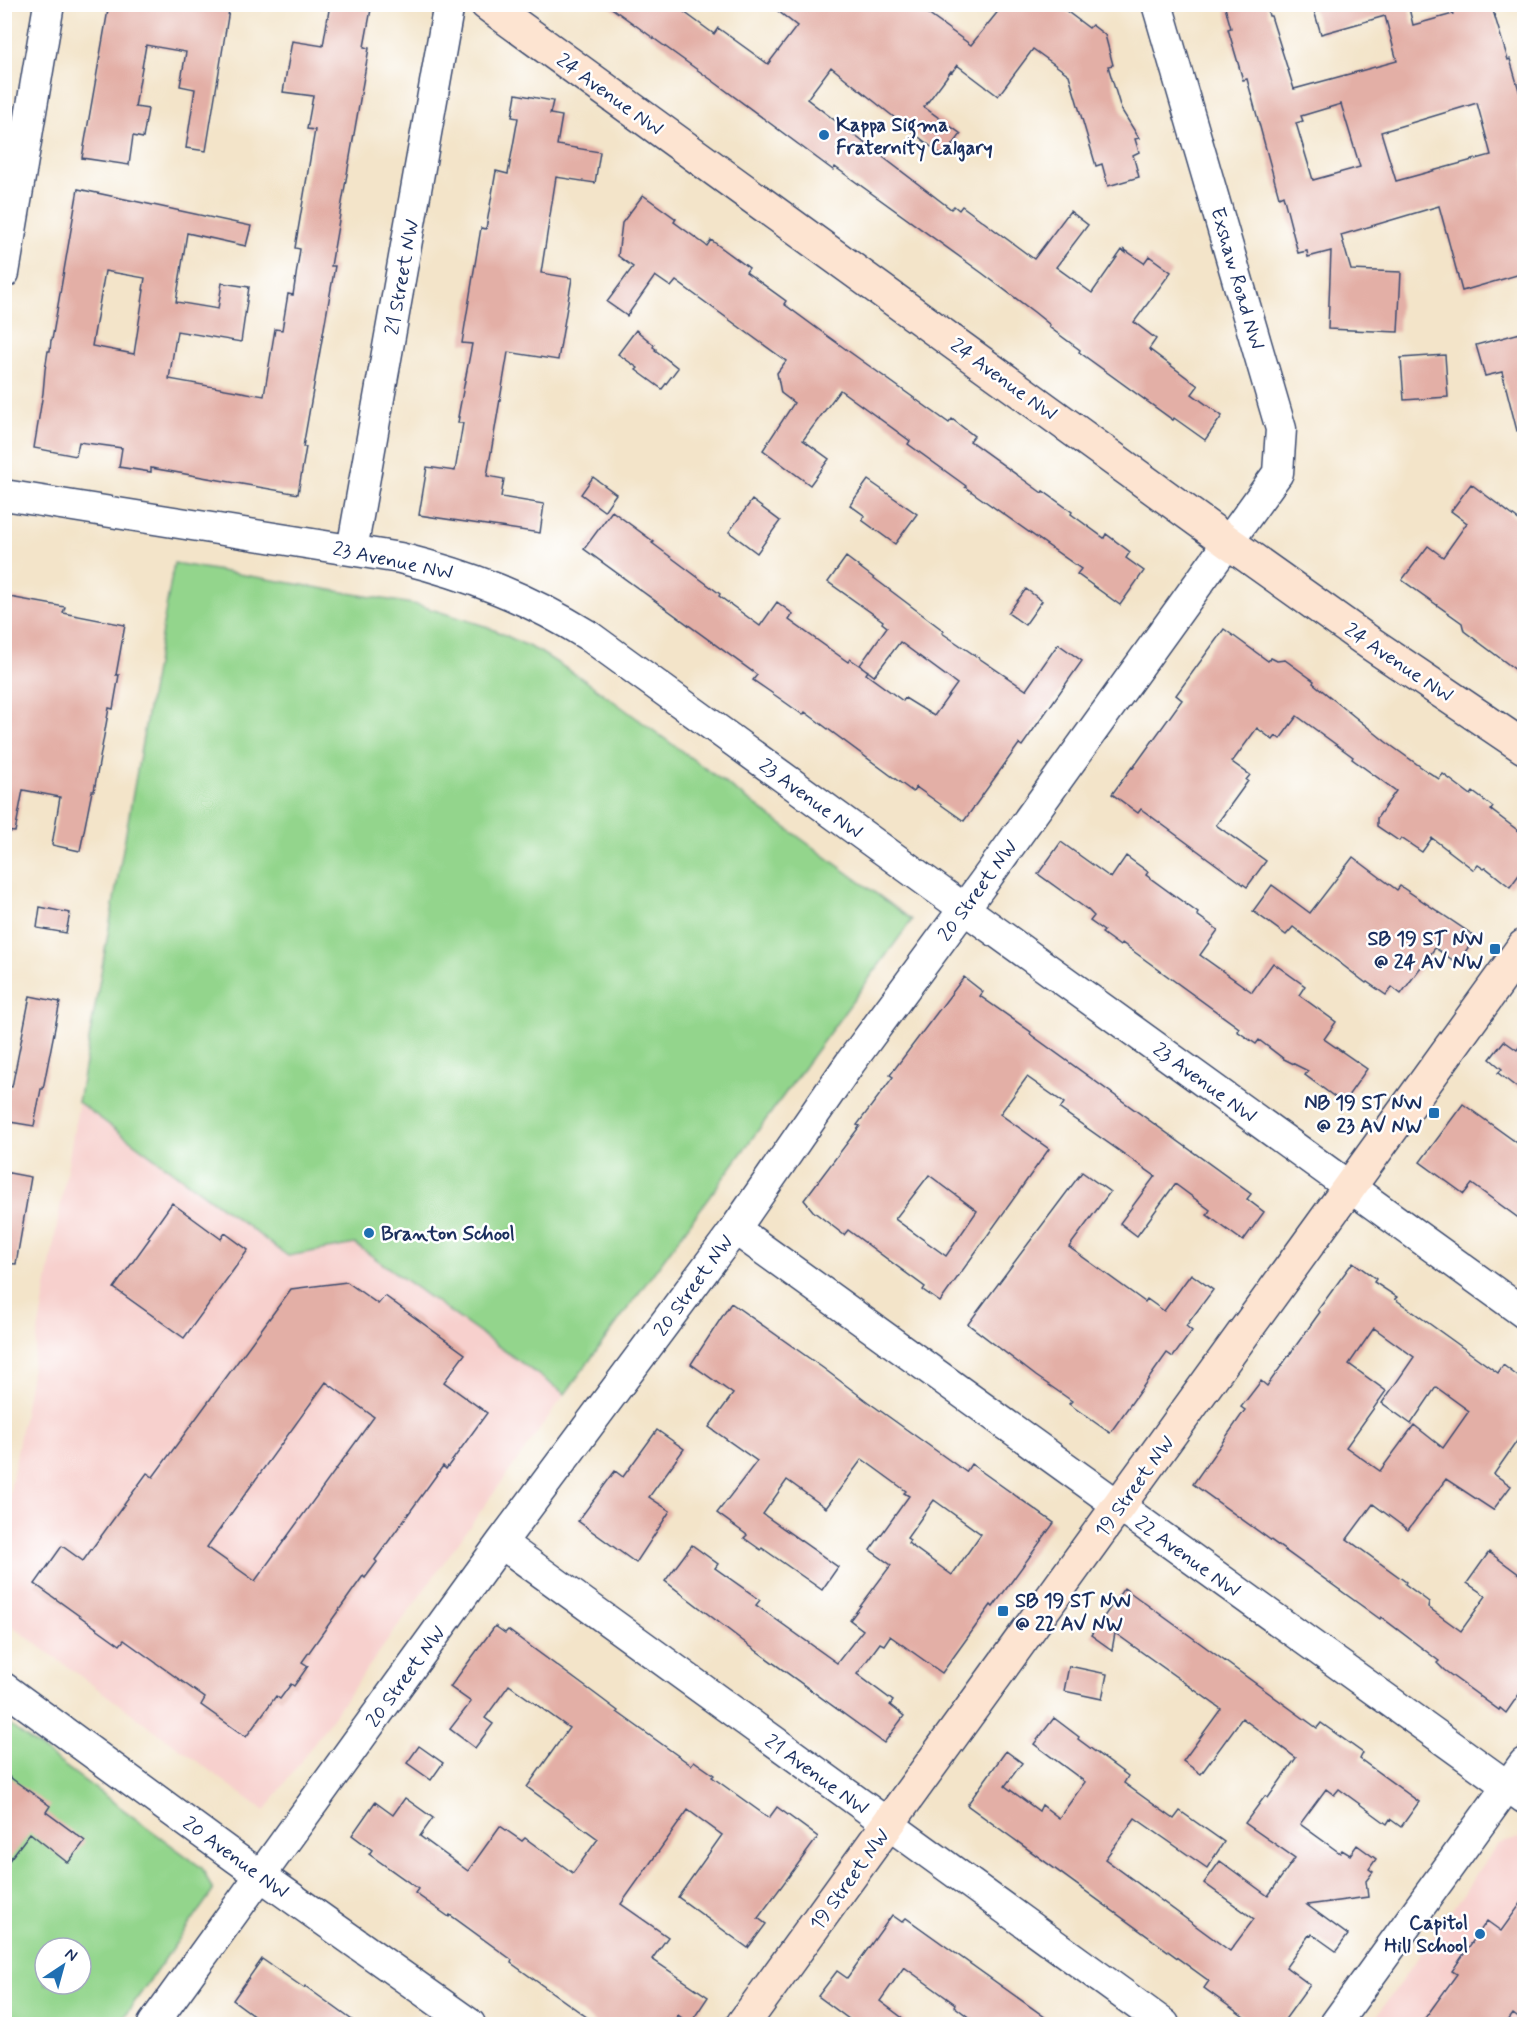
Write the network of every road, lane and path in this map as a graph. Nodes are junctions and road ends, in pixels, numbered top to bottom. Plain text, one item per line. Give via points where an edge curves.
1 (49, 4) edge
2 (449, 4) edge
3 (487, 4) edge
4 (1158, 4) edge
5 (4, 273) edge
6 (4, 495) edge
7 (1228, 542) junction
8 (352, 550) junction
9 (1524, 747) edge
10 (964, 909) junction
11 (1524, 946) edge
12 (1349, 1186) junction
13 (735, 1229) junction
14 (1524, 1313) edge
15 (1119, 1506) junction
16 (501, 1543) junction
17 (4, 1688) edge
18 (1519, 1782) edge
19 (888, 1825) junction
20 (261, 1875) junction
21 (153, 2025) edge
22 (470, 2025) edge
23 (743, 2025) edge
24 (1164, 2025) edge
25 (1335, 2025) edge

1 - 5 street
2 - 8 street, 21 Street NW
3 - 7 street, 24 Avenue NW
4 - 7 street, Exshaw Road NW via 1281,429 1278,473
6 - 8 street, 23 Avenue NW
7 - 9 street, 24 Avenue NW
7 - 10 street, 20 Street NW
8 - 10 street, 23 Avenue NW via 400,558 491,585 562,620
10 - 12 street, 23 Avenue NW
10 - 13 street, 20 Street NW via 850,1063
11 - 12 street, 19 Street NW
12 - 14 street, 23 Avenue NW
12 - 15 street, 19 Street NW
13 - 15 street, 22 Avenue NW
13 - 16 street, 20 Street NW
15 - 18 street, 22 Avenue NW
15 - 19 street, 19 Street NW
16 - 19 street, 21 Avenue NW
16 - 20 street, 20 Street NW
17 - 20 street, 20 Avenue NW
18 - 25 street
19 - 23 street, 19 Street NW
19 - 24 street, 21 Avenue NW
20 - 21 street, 20 Street NW
20 - 22 street, 20 Avenue NW

